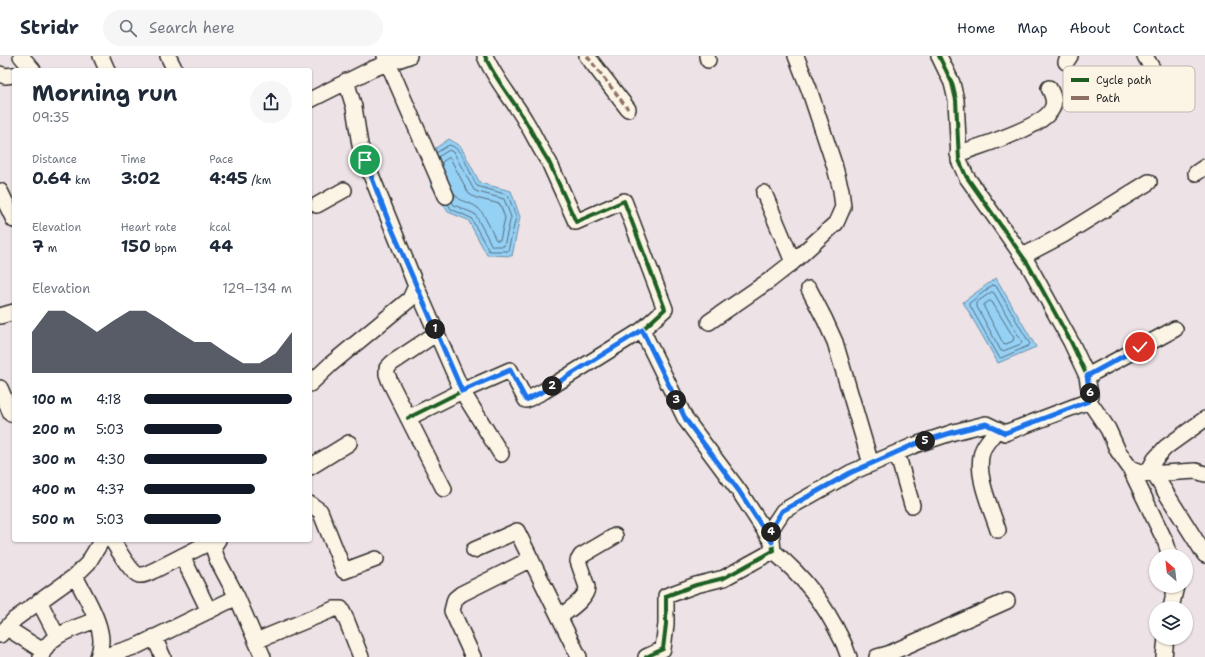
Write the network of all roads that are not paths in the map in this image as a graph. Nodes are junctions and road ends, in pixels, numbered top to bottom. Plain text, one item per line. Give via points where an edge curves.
1 (21, 56) edge
2 (101, 56) edge
3 (168, 56) edge
4 (409, 56) edge
5 (485, 56) edge
6 (587, 56) edge
7 (796, 56) edge
8 (939, 56) edge
9 (1145, 56) edge
10 (386, 59) edge
11 (1151, 66) edge
12 (31, 68) edge
13 (106, 68) edge
14 (174, 68) edge
15 (0, 74) edge
16 (12, 75) edge
17 (346, 81) junction
18 (1049, 88) dead end
19 (312, 99) edge
20 (628, 109) dead end
21 (958, 154) junction
22 (1150, 182) dead end
23 (344, 190) dead end
24 (0, 191) edge
25 (764, 193) dead end
26 (446, 196) dead end
27 (312, 203) edge
28 (12, 216) edge
29 (1023, 256) junction
30 (793, 262) junction
31 (416, 286) junction
32 (809, 289) dead end
33 (709, 322) dead end
34 (1175, 329) dead end
35 (642, 330) junction
36 (437, 333) junction
37 (1087, 376) junction
38 (312, 382) edge
39 (0, 388) edge
40 (462, 391) junction
41 (1089, 401) junction
42 (8, 416) edge
43 (408, 418) junction
44 (1205, 419) edge
45 (997, 429) junction
46 (349, 443) dead end
47 (897, 453) junction
48 (501, 454) dead end
49 (871, 464) junction
50 (312, 466) edge
51 (1130, 468) junction
52 (1150, 474) junction
53 (1205, 474) edge
54 (444, 489) dead end
55 (312, 505) edge
56 (912, 505) dead end
57 (998, 530) dead end
58 (615, 536) dead end
59 (101, 542) edge
60 (113, 542) edge
61 (210, 542) edge
62 (212, 542) edge
63 (773, 547) junction
64 (1168, 549) edge
65 (474, 550) dead end
66 (1205, 555) edge
67 (182, 556) junction
68 (376, 559) dead end
69 (531, 559) junction
70 (75, 576) junction
71 (237, 597) junction
72 (40, 601) junction
73 (1007, 601) dead end
74 (209, 611) junction
75 (560, 617) junction
76 (96, 620) junction
77 (4, 632) edge
78 (57, 636) junction
79 (154, 637) junction
80 (256, 641) junction
81 (1165, 645) edge
82 (664, 653) edge
83 (42, 654) edge
84 (885, 656) edge
85 (98, 657) edge
86 (102, 657) edge
87 (163, 657) edge
88 (263, 657) edge
89 (361, 657) edge
90 (473, 657) edge
91 (579, 657) edge
92 (646, 657) edge
93 (849, 657) edge
94 (1164, 657) edge

1 - 12 street
2 - 13 street
3 - 14 street
4 - 10 street
5 - 35 street via 549,162 576,222 624,201 665,309
6 - 20 street
7 - 30 street via 834,164 843,207 836,223
8 - 21 street via 952,83 956,100
9 - 11 street
10 - 17 street via 372,69
10 - 26 street
15 - 16 street
17 - 19 street
17 - 31 street via 365,160
18 - 21 street via 1054,99 1053,107 1038,123
21 - 29 street via 966,176
22 - 29 street
23 - 27 street
24 - 28 street
25 - 30 street
29 - 37 street
30 - 33 street
31 - 36 street
31 - 38 street via 410,299
32 - 49 street via 835,342
34 - 37 street
35 - 40 street via 526,400 510,370
35 - 63 street via 686,420 739,491
36 - 40 street
36 - 43 street via 387,368 390,382
37 - 41 street
39 - 42 street
40 - 43 street
40 - 48 street
41 - 45 street via 1005,433
41 - 51 street
43 - 54 street
44 - 52 street via 1166,447 1155,459
45 - 47 street via 986,424 915,444
45 - 57 street via 982,451 980,466 984,488
46 - 50 street
47 - 49 street
47 - 56 street
49 - 63 street via 782,511 771,529
51 - 52 street
51 - 64 street
52 - 53 street via 1196,471
52 - 66 street
55 - 68 street via 320,511 344,571
58 - 75 street via 581,556 578,561 587,591
59 - 70 street via 88,563
60 - 67 street via 134,572 140,575
61 - 67 street
62 - 71 street via 217,559
63 - 82 street via 724,578 666,596
63 - 93 street via 819,599
65 - 69 street via 517,531
67 - 74 street
69 - 75 street
69 - 90 street via 454,599 452,611
70 - 72 street
70 - 76 street
71 - 74 street
71 - 80 street
72 - 77 street via 15,619
72 - 78 street
73 - 84 street
74 - 79 street
75 - 91 street
76 - 78 street
76 - 85 street via 101,646
77 - 83 street
78 - 83 street via 49,642
79 - 86 street
79 - 87 street
80 - 88 street
80 - 89 street via 334,609 341,609
81 - 94 street
82 - 92 street

